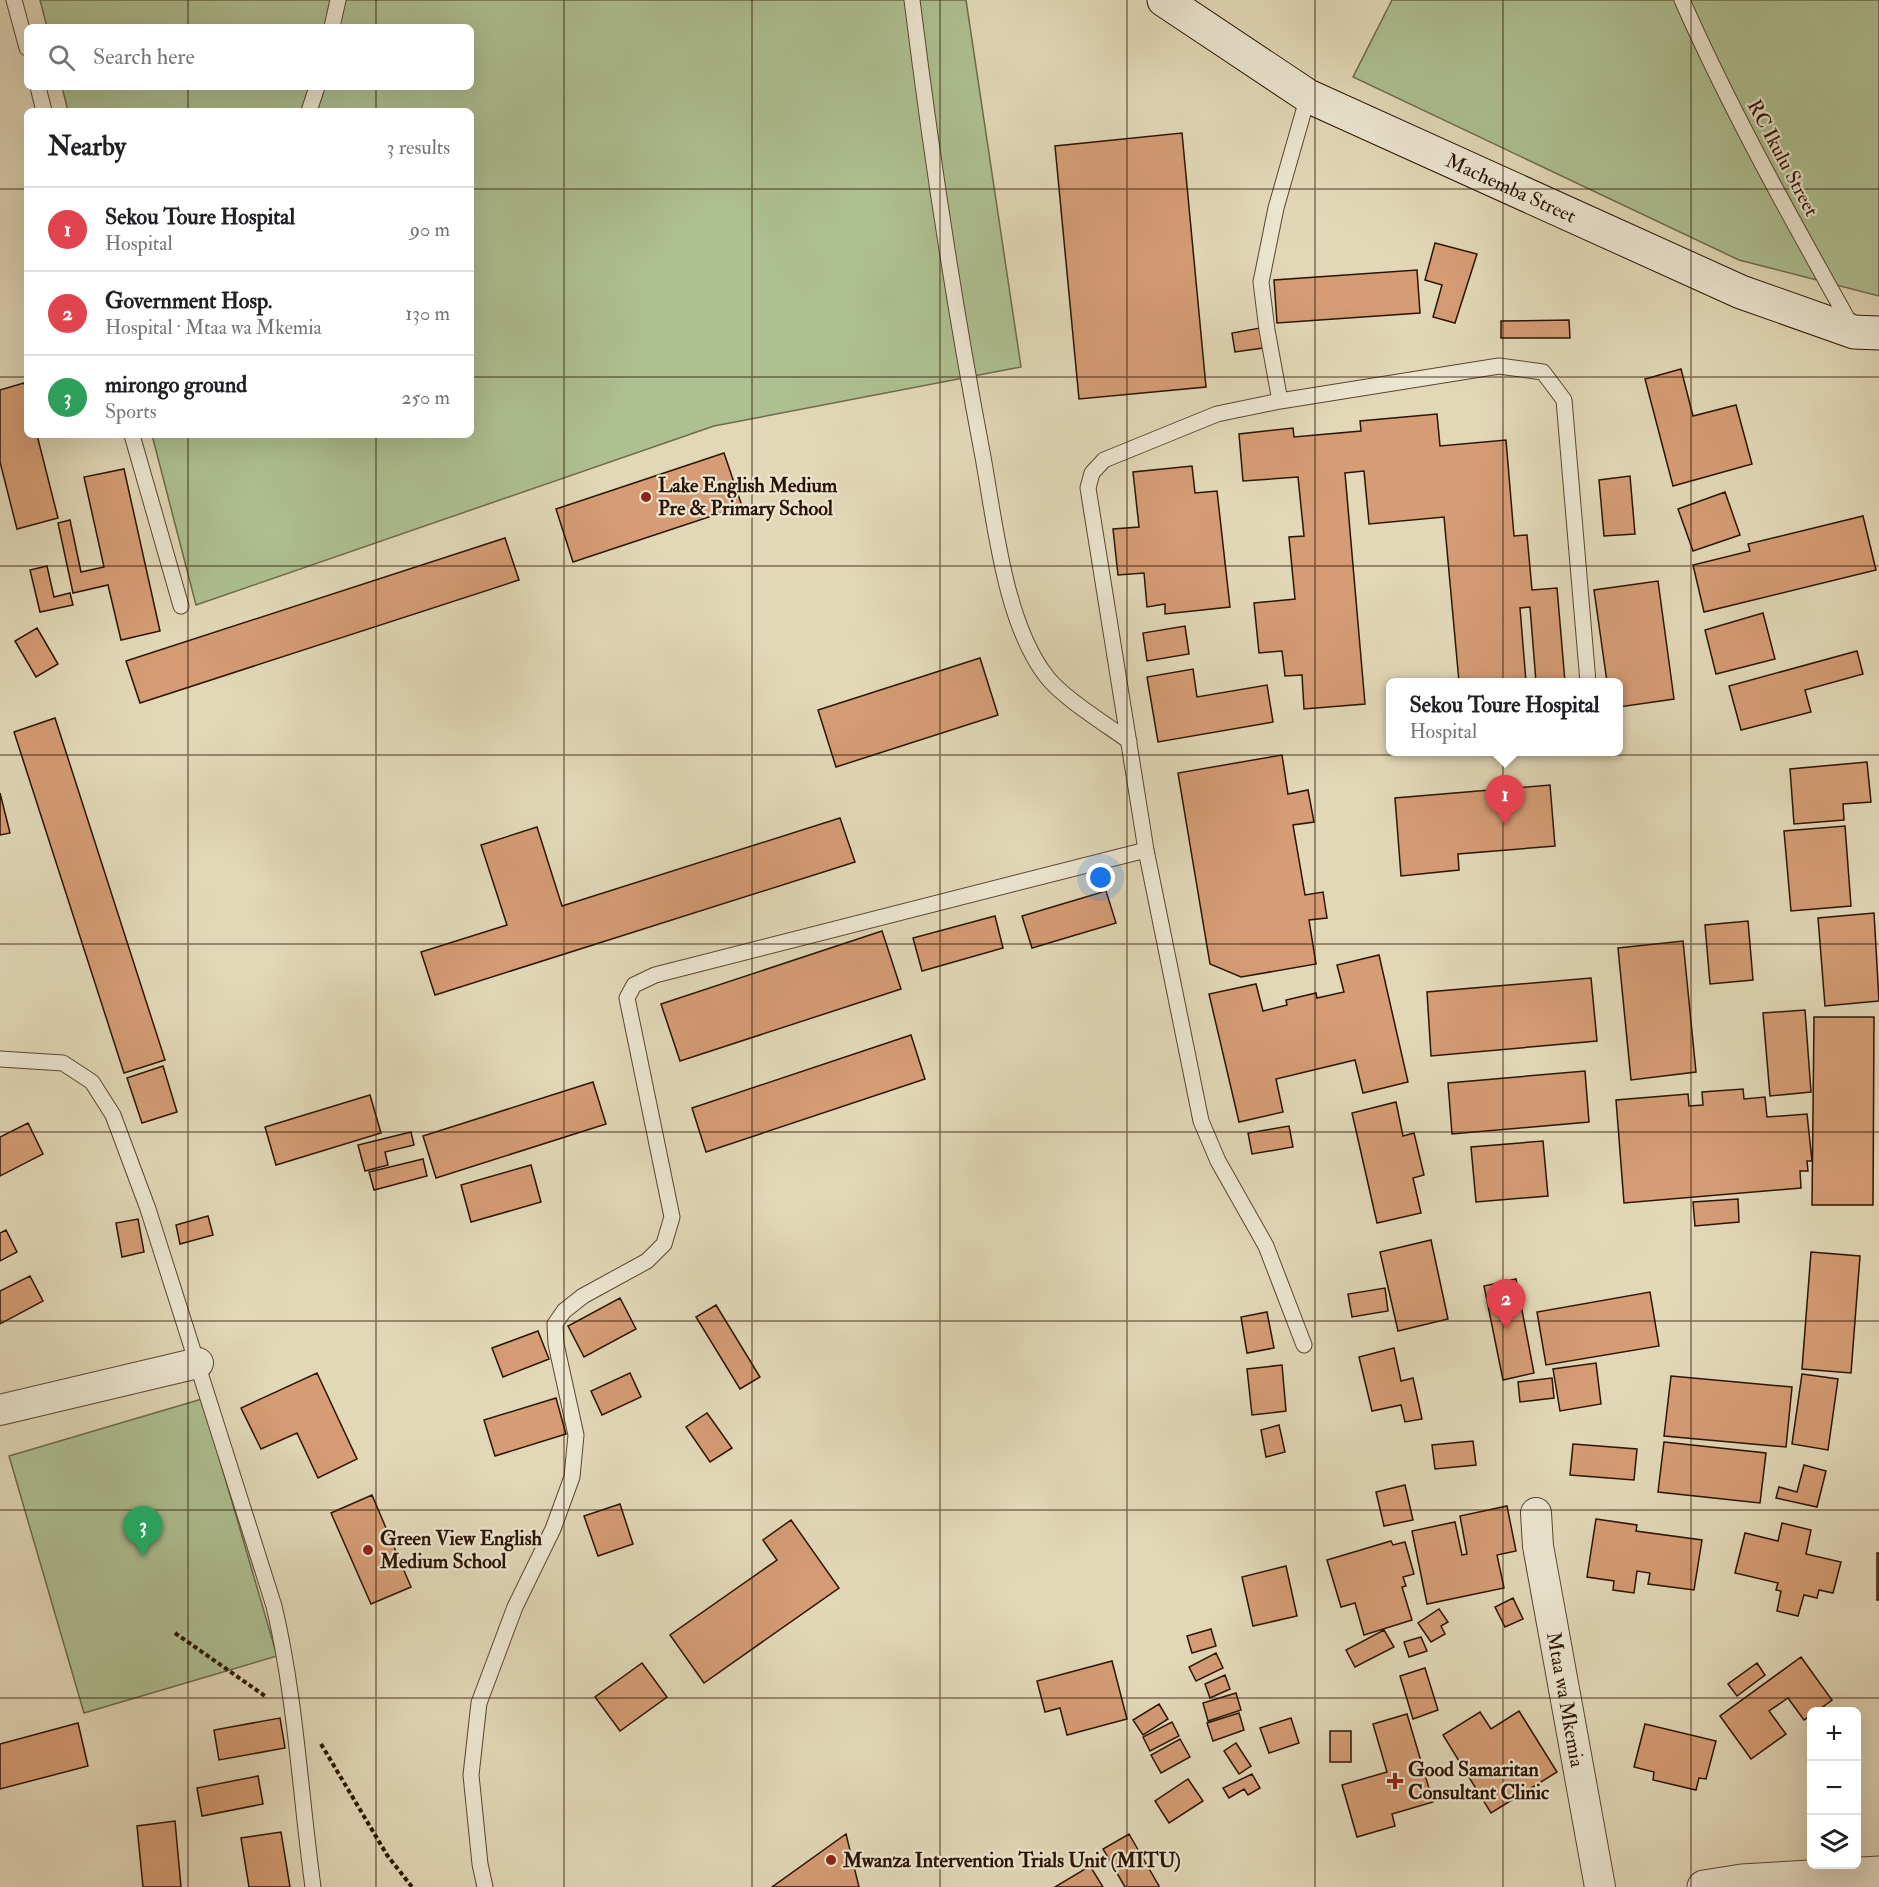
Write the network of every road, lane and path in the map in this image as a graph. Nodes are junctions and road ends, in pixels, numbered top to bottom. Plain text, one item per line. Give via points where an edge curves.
1 (14, 0) edge
2 (338, 0) edge
3 (912, 0) edge
4 (1164, 0) edge
5 (1682, 0) edge
6 (333, 24) edge
7 (24, 37) edge
8 (39, 90) edge
9 (316, 90) edge
10 (1308, 96) junction
11 (43, 108) edge
12 (310, 108) edge
13 (1867, 332) edge
14 (1280, 401) junction
15 (133, 438) edge
16 (181, 606) dead end
17 (1588, 678) edge
18 (1129, 741) junction
19 (1146, 850) junction
20 (0, 1059) edge
21 (1304, 1345) dead end
22 (198, 1363) junction
23 (0, 1410) edge
24 (1536, 1513) dead end
25 (175, 1633) dead end
26 (294, 1716) junction
27 (1879, 1873) edge
28 (313, 1887) edge
29 (412, 1887) edge
30 (485, 1887) edge
31 (1600, 1887) edge
32 (1704, 1887) edge

1 - 7 lane
2 - 6 lane
3 - 18 lane via 928,132 965,363 1014,610 1026,642 1047,678
4 - 10 main road, Machemba Street
5 - 13 lane, RC Ikulu Street via 1769,180
8 - 11 lane
9 - 12 lane
10 - 13 main road, Machemba Street via 1731,288
10 - 14 lane via 1276,208 1261,282
14 - 17 lane via 1499,366 1543,372 1564,400
14 - 18 lane via 1216,414 1104,460 1092,472 1088,488
15 - 16 lane
18 - 19 lane
19 - 21 lane via 1201,1121 1218,1161 1266,1246
19 - 30 lane via 666,972 634,985 627,998 628,1009 672,1217 664,1244 647,1261 583,1296 555,1324 576,1435 572,1477 553,1528 515,1607 479,1703 471,1775
20 - 22 lane via 63,1063 92,1082 113,1114
22 - 23 street
22 - 26 lane via 274,1606
24 - 31 street, Mtaa wa Mkemia via 1538,1546
25 - 26 path
26 - 28 lane
26 - 29 path via 326,1749 387,1855
27 - 32 main road

